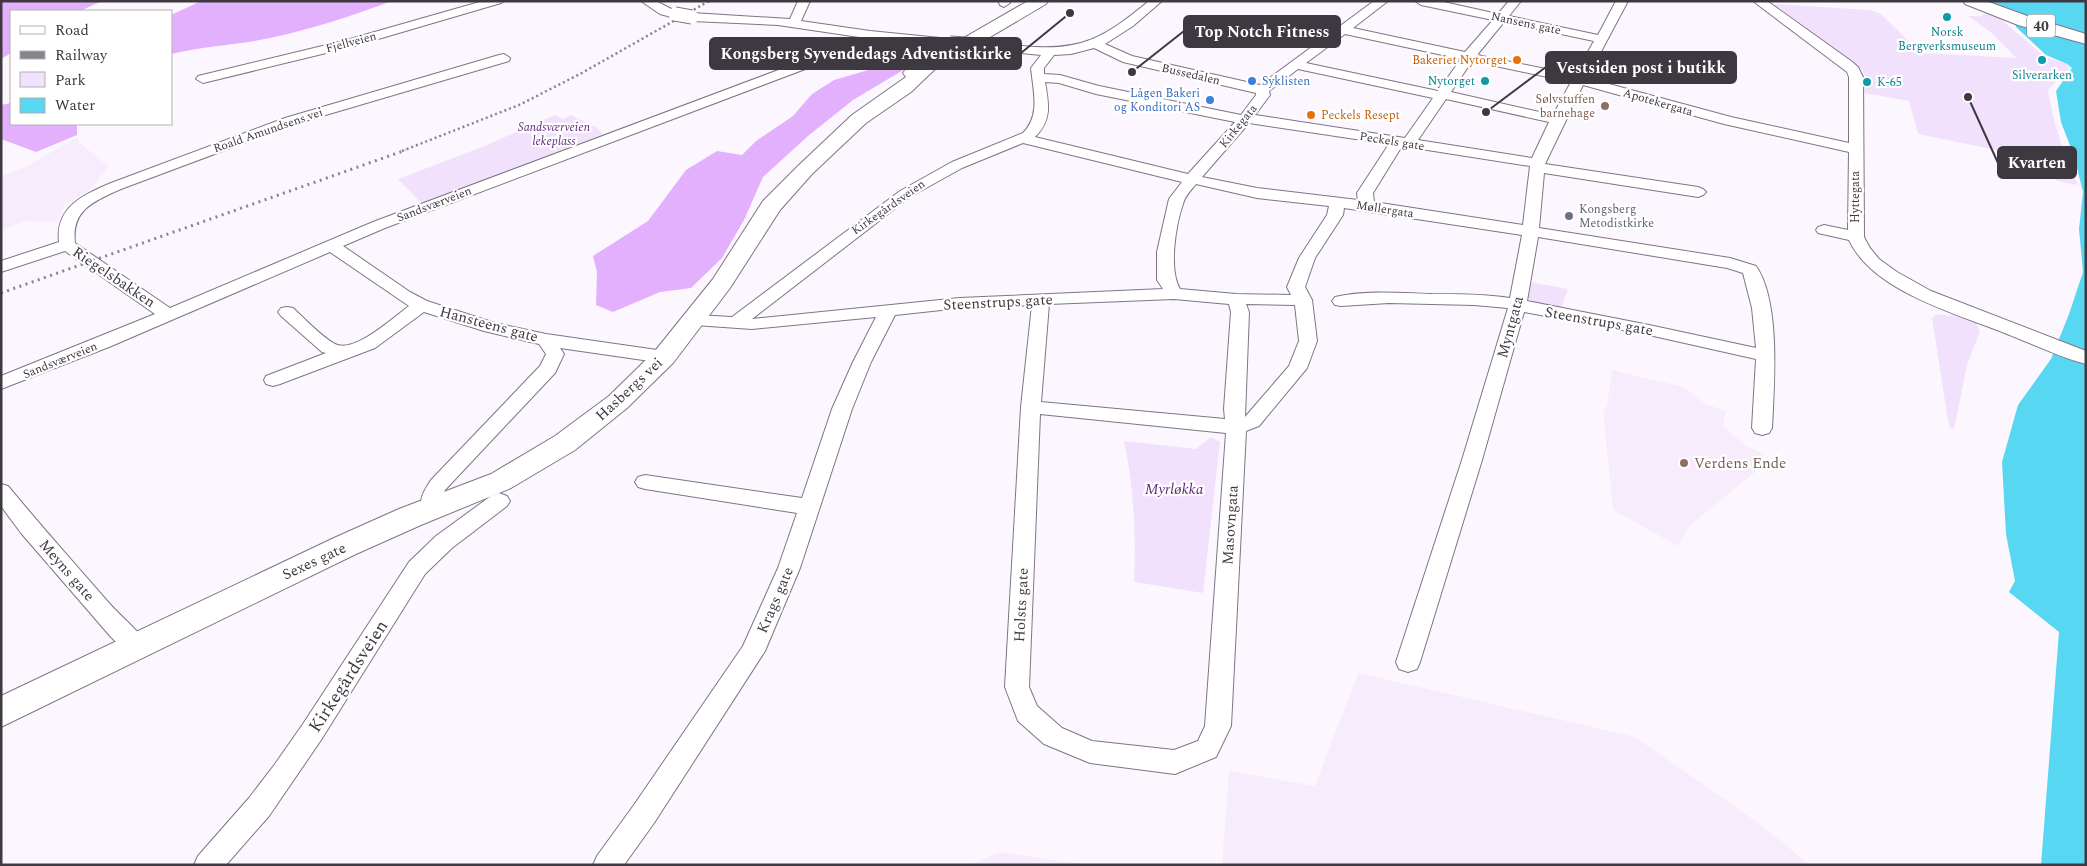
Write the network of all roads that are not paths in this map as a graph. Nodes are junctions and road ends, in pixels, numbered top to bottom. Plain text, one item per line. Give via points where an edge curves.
1 (497, 1) edge
2 (648, 1) edge
3 (804, 1) edge
4 (1040, 1) edge
5 (1156, 1) edge
6 (1382, 1) edge
7 (1421, 1) edge
8 (1515, 1) edge
9 (1759, 1) edge
10 (1971, 1) edge
11 (1620, 2) edge
12 (1500, 18) junction
13 (794, 23) junction
14 (1344, 30) junction
15 (870, 35) junction
16 (1601, 39) junction
17 (2086, 40) edge
18 (1094, 44) junction
19 (1051, 51) junction
20 (1469, 56) junction
21 (504, 58) dead end
22 (1296, 65) junction
23 (1037, 78) junction
24 (203, 79) dead end
25 (1578, 80) junction
26 (1262, 90) junction
27 (1442, 95) junction
28 (1245, 119) junction
29 (1558, 120) junction
30 (1023, 139) junction
31 (1403, 143) junction
32 (1856, 149) junction
33 (1537, 165) junction
34 (1192, 179) junction
35 (1698, 192) dead end
36 (1338, 202) junction
37 (1366, 205) junction
38 (1531, 230) junction
39 (1824, 230) dead end
40 (1856, 237) junction
41 (67, 245) junction
42 (332, 245) junction
43 (1, 267) edge
44 (1174, 294) junction
45 (1236, 299) junction
46 (1041, 300) junction
47 (1303, 300) junction
48 (1341, 301) dead end
49 (1518, 303) junction
50 (422, 305) junction
51 (889, 309) junction
52 (287, 312) dead end
53 (168, 315) junction
54 (695, 320) junction
55 (734, 324) junction
56 (546, 340) junction
57 (344, 353) junction
58 (1766, 356) junction
59 (664, 357) junction
60 (2086, 358) edge
61 (273, 380) dead end
62 (1, 383) edge
63 (1031, 407) junction
64 (1236, 427) junction
65 (1762, 428) dead end
66 (645, 482) dead end
67 (1, 491) edge
68 (499, 501) dead end
69 (809, 507) junction
70 (432, 508) junction
71 (128, 638) junction
72 (1408, 662) dead end
73 (1, 712) edge
74 (1207, 749) joint
75 (208, 865) edge
76 (608, 865) edge

1 - 24 street, Fjellveien via 347,44
2 - 13 street, bridge via 664,11 692,17
3 - 13 street
4 - 54 street, Hasbergs vei via 865,101 808,148 782,180 771,206 733,268
5 - 18 street via 1114,34
6 - 14 street, Kirkegata
7 - 12 street, Nansens gate
8 - 12 street
9 - 32 street, Hyttegata via 1853,70 1856,77
10 - 17 street, 40
11 - 16 street, Myntgata
12 - 16 street, Nansens gate
12 - 20 street
13 - 15 street
14 - 20 street, Apotekergata
14 - 22 street, Kirkegata
15 - 19 street, bridge
15 - 42 street, Sandsværveien via 832,54 437,202
16 - 25 street, Myntgata
18 - 19 street
18 - 26 street, Bussedalen via 1128,59
19 - 23 street via 1038,66
20 - 25 street, Apotekergata
20 - 27 street
21 - 41 street, Roald Amundsens vei via 290,122 116,186 77,207 69,217 64,235
22 - 26 street, Kirkegata
22 - 27 street
23 - 28 street, Peckels gate
23 - 30 street, Kirkegårdsveien via 1042,96 1041,114 1038,126
25 - 29 street, Myntgata
25 - 32 street, Apotekergata
26 - 28 street, Kirkegata via 1263,95
27 - 29 street
27 - 31 street
28 - 31 street, Peckels gate
28 - 34 street, Kirkegata
29 - 33 street, Myntgata
30 - 34 street, Møllergata
30 - 55 street, Kirkegårdsveien via 957,165 904,194
31 - 33 street, Peckels gate
31 - 37 street via 1377,172 1365,193
32 - 40 street, Hyttegata
33 - 35 street, Peckels gate
33 - 38 street, Myntgata
34 - 36 street, Møllergata via 1257,193
34 - 44 street, Kirkegata via 1177,200 1165,252 1166,280
36 - 37 street, Møllergata
36 - 47 street via 1335,215 1307,258 1296,288
37 - 38 street, Møllergata
38 - 49 street, Myntgata
38 - 58 street, Møllergata via 1730,263 1750,270 1765,327
39 - 40 street
40 - 60 street, Hyttegata via 1873,263 1925,295
41 - 43 street, Riegelsbakken
41 - 53 street, Riegelsbakken
42 - 50 street, Hansteens gate
42 - 53 street, Sandsværveien
44 - 45 street, Steenstrups gate
44 - 46 street, Steenstrups gate
45 - 47 street, Steenstrups gate
45 - 64 street, Masovngata via 1240,312 1234,409
46 - 51 street, Steenstrups gate
46 - 63 street, Holsts gate
47 - 64 street via 1308,341 1298,368 1252,421
48 - 49 street, Steenstrups gate via 1364,297
49 - 58 street, Steenstrups gate via 1534,309
49 - 72 street, Myntgata
50 - 56 street, Hansteens gate via 490,327
50 - 57 street via 369,344
51 - 55 street, Steenstrups gate
51 - 69 street, Krags gate via 842,409
52 - 57 street via 328,348
53 - 62 street, Sandsværveien
54 - 55 street, Steenstrups gate
54 - 59 street, Hasbergs vei
56 - 59 street, Hansteens gate
56 - 70 street via 555,354 548,369 438,485 432,495
57 - 61 street
58 - 65 street
59 - 70 street, Hasbergs vei via 602,416 551,453 501,481
63 - 64 street
63 - 74 street, Holsts gate via 1017,687 1027,713 1053,736 1090,752 1175,762
64 - 74 street, Masovngata via 1218,726
66 - 69 street
67 - 71 street, Meyns gate
68 - 75 street, Kirkegårdsveien via 444,542 417,568 290,764
69 - 76 street, Krags gate via 790,568 753,651
70 - 71 street, Sexes gate
71 - 73 street, Sexes gate

